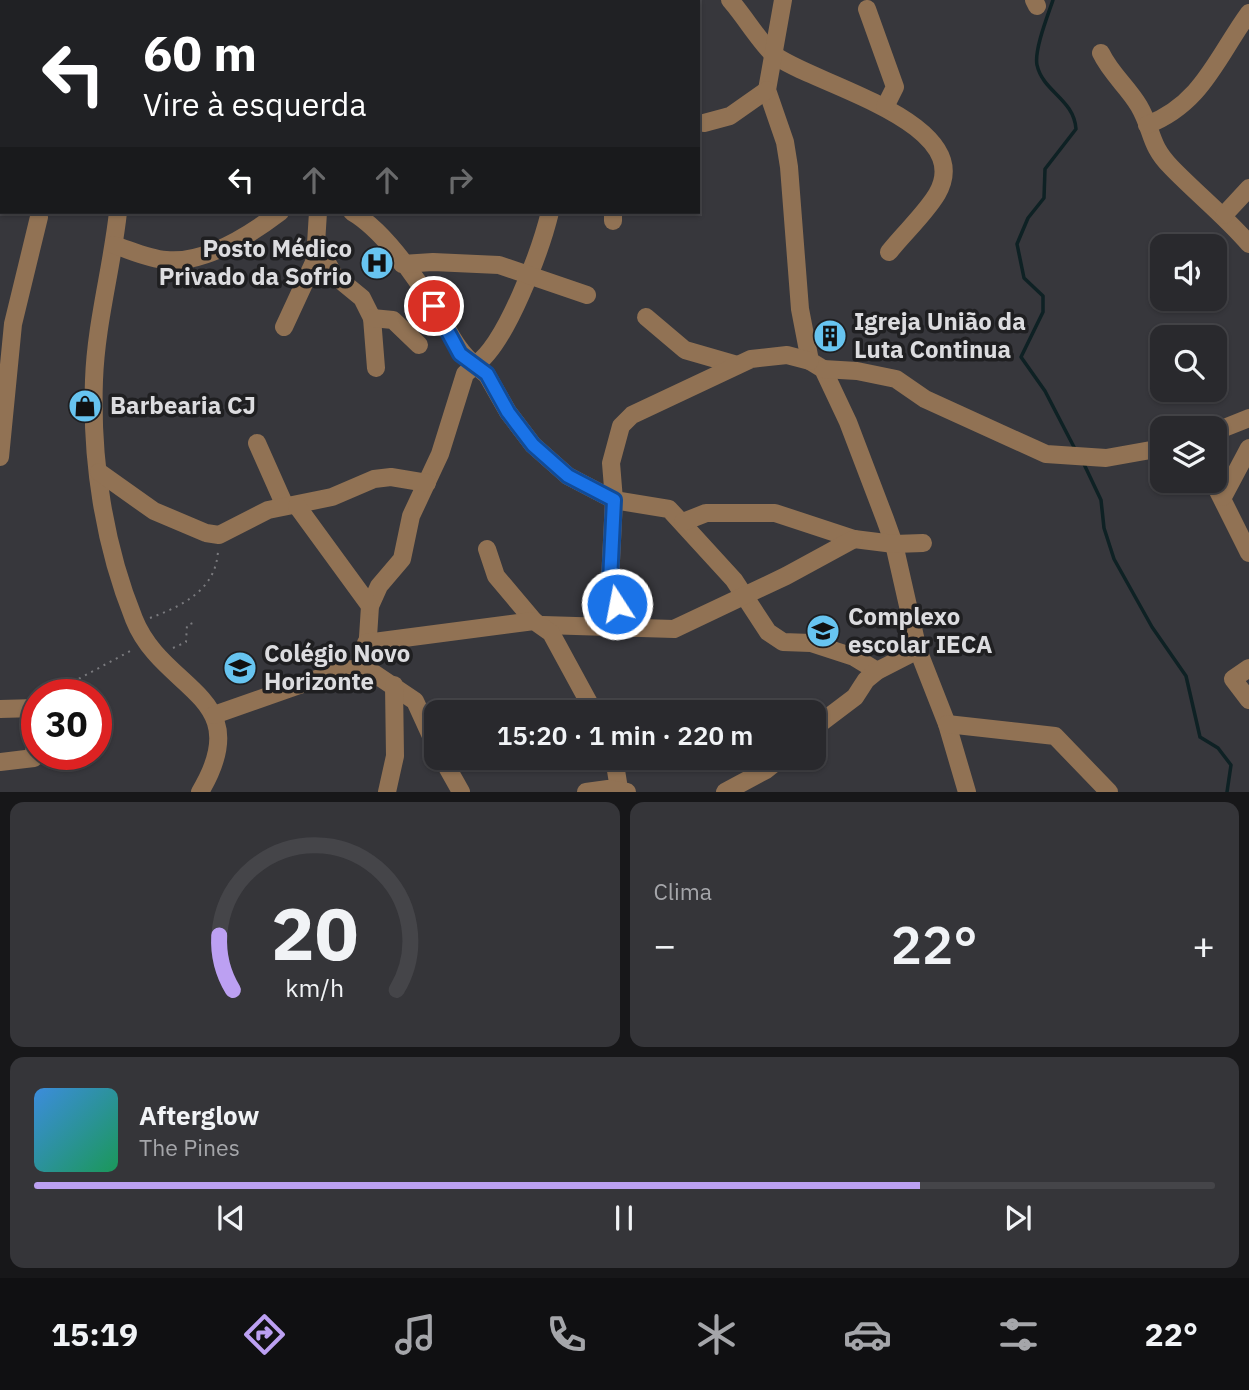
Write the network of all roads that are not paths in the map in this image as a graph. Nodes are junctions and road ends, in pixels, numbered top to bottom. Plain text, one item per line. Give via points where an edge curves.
1 (730, 0) edge
2 (783, 0) edge
3 (867, 9) dead end
4 (1249, 13) edge
5 (1101, 53) dead end
6 (772, 54) junction
7 (767, 90) junction
8 (885, 107) junction
9 (704, 123) dead end
10 (1147, 125) junction
11 (1249, 188) edge
12 (118, 214) edge
13 (277, 214) edge
14 (318, 214) edge
15 (356, 214) edge
16 (550, 214) edge
17 (1224, 215) junction
18 (39, 218) dead end
19 (1249, 244) edge
20 (114, 246) junction
21 (318, 246) junction
22 (889, 252) dead end
23 (402, 264) junction
24 (528, 273) junction
25 (587, 295) dead end
26 (646, 317) dead end
27 (372, 318) junction
28 (284, 327) dead end
29 (419, 345) dead end
30 (475, 365) junction
31 (737, 365) junction
32 (817, 365) junction
33 (376, 368) dead end
34 (1249, 418) edge
35 (1227, 427) edge
36 (257, 443) dead end
37 (1249, 447) edge
38 (1150, 450) edge
39 (0, 457) edge
40 (99, 472) junction
41 (427, 483) junction
42 (1220, 493) edge
43 (1223, 497) junction
44 (614, 500) junction
45 (291, 506) junction
46 (683, 522) junction
47 (854, 539) junction
48 (923, 543) dead end
49 (894, 544) junction
50 (487, 549) dead end
51 (1249, 552) edge
52 (744, 594) junction
53 (370, 606) junction
54 (539, 623) junction
55 (624, 627) junction
56 (366, 643) junction
57 (918, 650) junction
58 (366, 668) junction
59 (1249, 668) edge
60 (877, 671) junction
61 (394, 685) junction
62 (587, 700) edge
63 (1249, 700) edge
64 (21, 708) edge
65 (0, 709) edge
66 (214, 715) junction
67 (826, 719) edge
68 (424, 721) edge
69 (947, 724) junction
70 (21, 760) edge
71 (0, 762) edge
72 (449, 770) edge
73 (617, 770) edge
74 (766, 770) edge
75 (623, 790) edge
76 (200, 792) edge
77 (387, 792) edge
78 (461, 792) edge
79 (586, 792) edge
80 (725, 792) edge
81 (967, 792) edge
82 (1109, 792) edge

1 - 6 street
2 - 6 street
3 - 8 street via 895,86
4 - 10 street via 1195,94 1166,118
5 - 10 street
6 - 7 street
6 - 8 street
7 - 9 street via 730,116
7 - 32 street via 785,142 800,309
8 - 22 street via 923,132 936,150 944,174 938,193
10 - 17 street via 1152,143 1171,167
11 - 17 street
12 - 20 street
13 - 20 street via 192,259 166,260
14 - 21 street
15 - 23 street via 370,222
16 - 24 street
17 - 19 street
18 - 39 street via 13,324
20 - 40 street via 94,379
21 - 27 street via 334,275 362,298
21 - 28 street
23 - 24 street via 499,265
23 - 30 street via 434,306 460,354
24 - 25 street
24 - 30 street via 521,296 486,357
26 - 31 street via 685,349
27 - 29 street via 393,320
27 - 33 street
30 - 41 street via 465,374
30 - 44 street via 487,374 533,445 568,476
31 - 32 street via 787,355
31 - 44 street via 632,415 621,426 611,463
32 - 38 street via 896,379 925,399 1046,454 1106,458
32 - 49 street via 848,422
34 - 35 street
36 - 45 street
37 - 43 street
40 - 45 street via 154,511 206,533 219,534 268,510
40 - 66 street via 104,518 136,623 159,659 204,698
41 - 45 street via 374,479 332,497
41 - 53 street via 411,516 402,559
42 - 43 street
43 - 51 street
44 - 46 street via 669,509
44 - 55 street via 610,581
45 - 53 street
46 - 47 street via 706,513 775,513
46 - 52 street
47 - 49 street
47 - 52 street
48 - 49 street
49 - 57 street
50 - 54 street via 496,576
52 - 55 street via 674,629
52 - 60 street via 768,632 783,642 811,643 854,657
53 - 56 street
54 - 55 street
54 - 56 street
54 - 62 street via 551,633
56 - 58 street
57 - 60 street
57 - 69 street
58 - 61 street
58 - 66 street via 342,670
59 - 63 street via 1233,679
60 - 67 street via 855,697
61 - 68 street via 415,701
61 - 77 street via 395,756
64 - 65 street
66 - 76 street via 218,747 213,770
69 - 81 street
69 - 82 street via 1055,736
70 - 71 street
72 - 78 street
73 - 75 street
74 - 80 street
75 - 79 street

